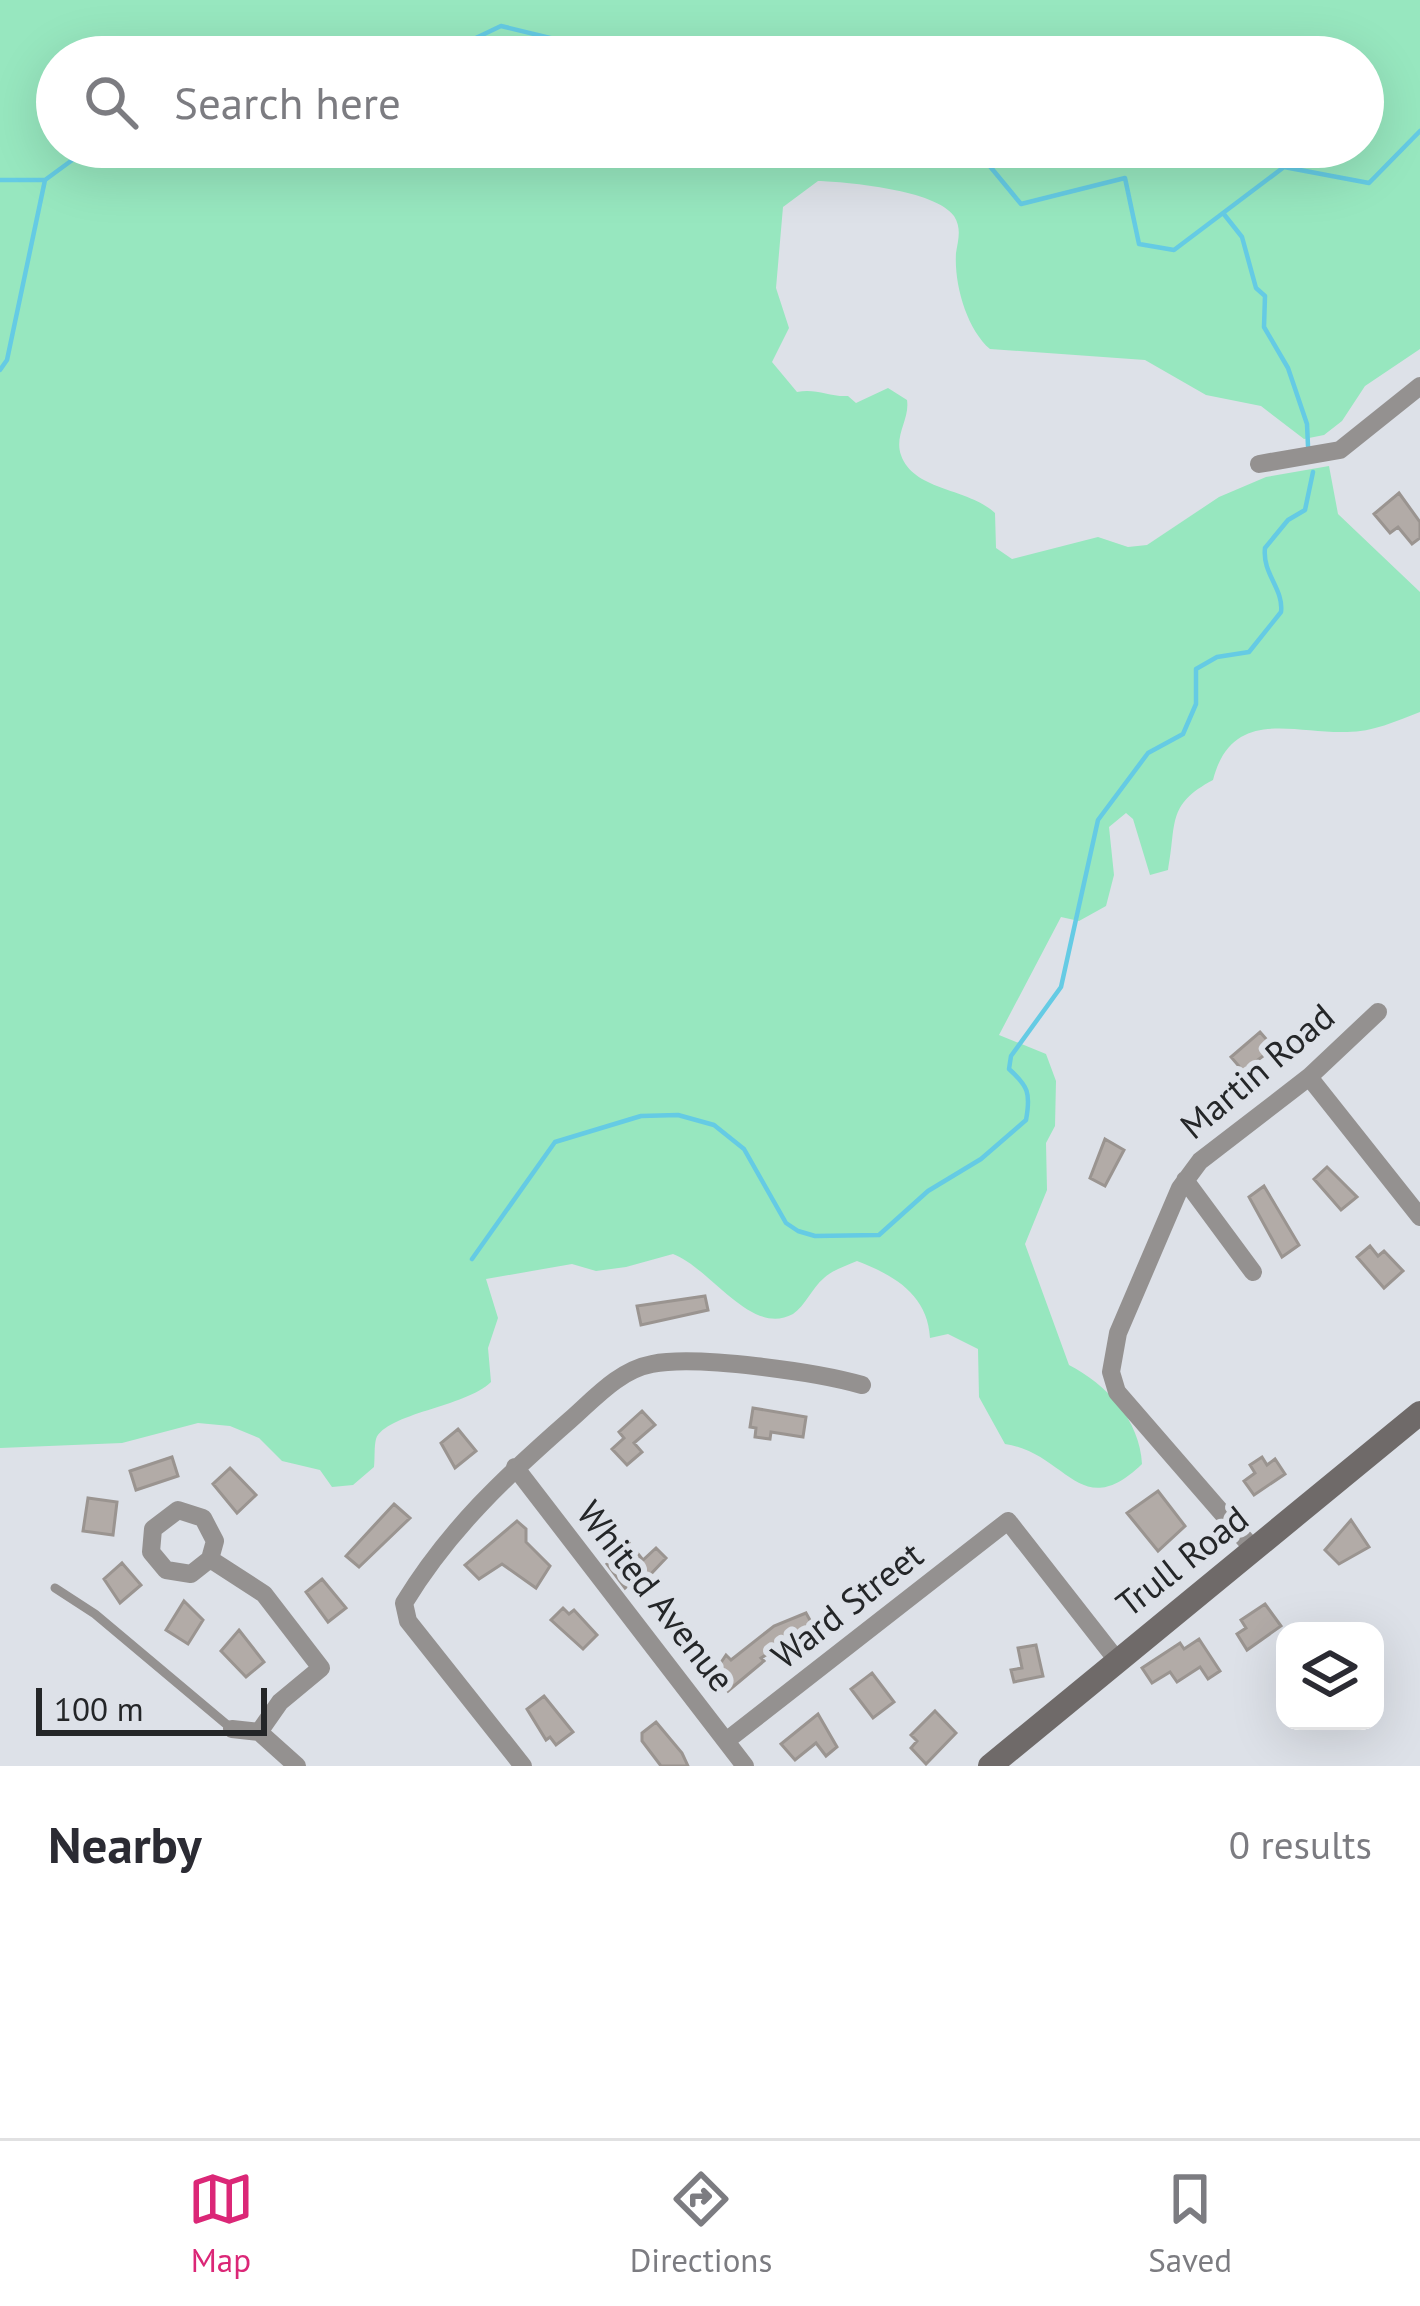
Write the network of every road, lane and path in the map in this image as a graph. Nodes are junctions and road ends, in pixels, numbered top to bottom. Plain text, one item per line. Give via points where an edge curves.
1 (1420, 386) edge
2 (1259, 464) dead end
3 (1378, 1012) dead end
4 (1309, 1077) junction
5 (1185, 1180) junction
6 (1420, 1217) edge
7 (1252, 1272) dead end
8 (862, 1385) dead end
9 (1420, 1413) edge
10 (515, 1467) junction
11 (1255, 1551) junction
12 (210, 1558) dead end
13 (55, 1588) dead end
14 (1116, 1658) junction
15 (232, 1729) joint
16 (260, 1732) junction
17 (726, 1741) junction
18 (297, 1766) edge
19 (523, 1766) edge
20 (745, 1766) edge
21 (990, 1766) edge

1 - 2 street via 1340,450
3 - 4 street, Martin Road
4 - 5 street, Martin Road
4 - 6 street
5 - 7 street
5 - 11 street, Martin Road via 1118,1333 1111,1372
8 - 10 street via 654,1363 612,1384
9 - 11 street, Trull Road
10 - 17 street, Whited Avenue
10 - 19 street via 449,1536 404,1603 416,1636
11 - 14 street, Trull Road
12 - 16 street via 264,1594 321,1668 280,1702
13 - 15 lane
14 - 17 street, Ward Street via 1008,1521
14 - 21 street, Trull Road
15 - 16 street
16 - 18 street
17 - 20 street, Whited Avenue

